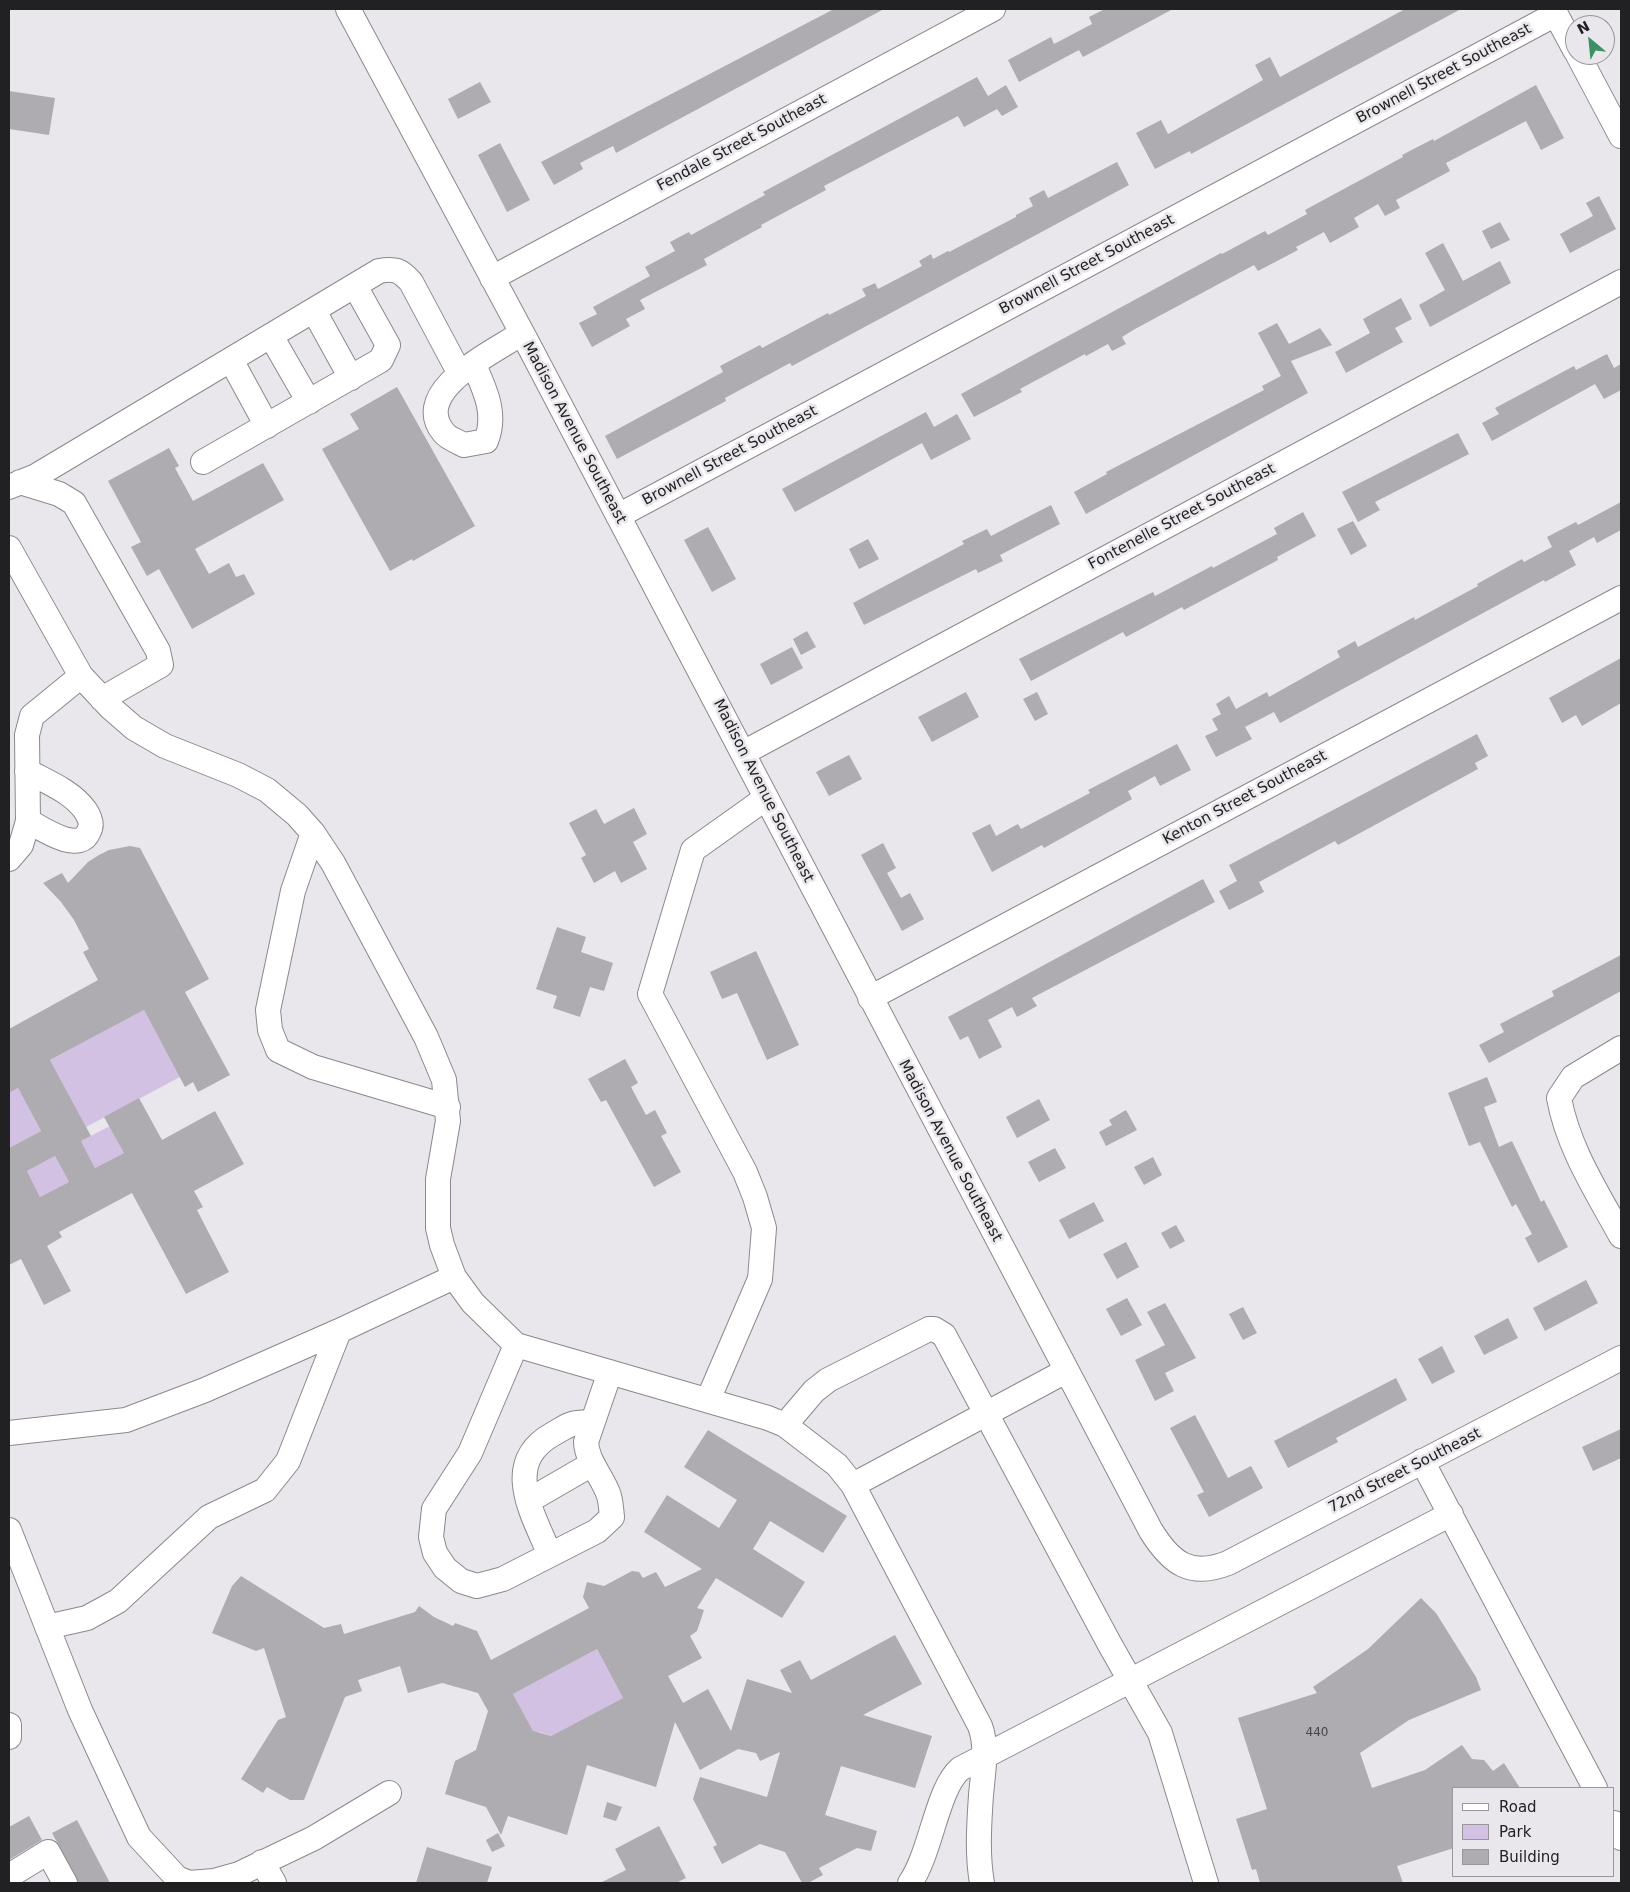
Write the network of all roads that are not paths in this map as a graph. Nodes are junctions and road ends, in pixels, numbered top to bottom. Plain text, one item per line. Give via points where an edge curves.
1 (348, 9) edge
2 (993, 9) edge
3 (1554, 11) edge
4 (1565, 31) edge
5 (1583, 65) edge
6 (1620, 133) edge
7 (492, 278) junction
8 (1621, 282) edge
9 (355, 286) junction
10 (314, 311) junction
11 (522, 333) junction
12 (271, 336) junction
13 (231, 360) junction
14 (351, 378) junction
15 (309, 402) junction
16 (267, 426) junction
17 (203, 462) dead end
18 (14, 485) edge
19 (618, 516) junction
20 (9, 548) edge
21 (1621, 598) edge
22 (81, 676) junction
23 (102, 699) junction
24 (743, 753) junction
25 (21, 764) edge
26 (766, 798) junction
27 (28, 821) junction
28 (313, 833) junction
29 (9, 859) edge
30 (870, 998) junction
31 (1621, 1048) edge
32 (448, 1107) junction
33 (1621, 1236) edge
34 (454, 1277) junction
35 (339, 1331) junction
36 (516, 1346) junction
37 (1621, 1358) edge
38 (1066, 1371) junction
39 (610, 1372) junction
40 (708, 1400) junction
41 (986, 1413) junction
42 (592, 1423) junction
43 (785, 1425) junction
44 (9, 1433) edge
45 (1422, 1461) junction
46 (592, 1464) junction
47 (853, 1485) junction
48 (528, 1501) junction
49 (1451, 1514) junction
50 (9, 1530) edge
51 (550, 1555) junction
52 (1186, 1566) joint
53 (47, 1627) junction
54 (1132, 1681) junction
55 (9, 1725) edge
56 (9, 1737) edge
57 (984, 1757) junction
58 (1594, 1787) edge
59 (389, 1793) dead end
60 (1615, 1825) edge
61 (1621, 1838) edge
62 (262, 1862) junction
63 (9, 1876) edge
64 (229, 1880) edge
65 (178, 1881) edge
66 (66, 1883) edge
67 (274, 1883) edge
68 (910, 1883) edge
69 (982, 1883) edge
70 (1206, 1883) edge

1 - 7 street, Madison Avenue Southeast
2 - 7 street, Fendale Street Southeast
3 - 4 street
3 - 19 street, Brownell Street Southeast
5 - 6 street
7 - 11 street, Madison Avenue Southeast
8 - 24 street, Fontenelle Street Southeast
9 - 10 street
9 - 11 street via 379,272 389,269 402,271 467,370
9 - 14 street via 388,345 381,360
10 - 12 street
10 - 14 street
11 - 19 street, Madison Avenue Southeast
12 - 13 street
12 - 15 street
13 - 16 street
13 - 18 street via 36,476
14 - 15 street
15 - 16 street
16 - 17 street
18 - 23 street via 59,494 74,503 158,651 162,665
19 - 24 street, Madison Avenue Southeast
20 - 22 street
21 - 30 street, Kenton Street Southeast
22 - 23 street
22 - 25 street via 32,716
23 - 28 street via 148,737 267,790
24 - 26 street, Madison Avenue Southeast
25 - 27 street
25 - 27 street via 71,796 85,810 91,822 89,833 81,840 73,841 55,837
26 - 30 street, Madison Avenue Southeast
26 - 40 street via 693,850 650,994 745,1172 764,1228 760,1279
27 - 29 street via 22,845
28 - 32 street via 333,862 432,1049 444,1080
28 - 32 street via 292,892 268,1010 270,1030 278,1050 313,1068
30 - 38 street, Madison Avenue Southeast
31 - 33 street via 1574,1076 1560,1098 1564,1123 1582,1164
32 - 34 street via 437,1212 442,1244
34 - 35 street
34 - 36 street via 484,1316
35 - 44 street via 205,1390 126,1420
35 - 53 street via 288,1461 265,1490 209,1517 118,1601 87,1618
36 - 39 street
36 - 51 street via 470,1452 434,1509 431,1537 435,1553 445,1568 461,1581 477,1586 503,1579
37 - 45 street, 72nd Street Southeast
38 - 41 street
38 - 52 street, Madison Avenue Southeast via 1151,1531 1168,1555
39 - 40 street
39 - 42 street
40 - 43 street
41 - 43 street via 947,1340 940,1332 929,1329 834,1376 821,1385
41 - 47 street
41 - 54 street
42 - 46 street via 586,1442
42 - 48 street via 576,1421 541,1440 524,1468
43 - 47 street via 837,1465
45 - 49 street
45 - 52 street, 72nd Street Southeast via 1228,1563 1204,1570
46 - 48 street
46 - 51 street via 610,1495 612,1517 597,1531
47 - 57 street via 980,1726
48 - 51 street
49 - 54 street
49 - 58 street
50 - 53 street
53 - 65 street via 80,1710 139,1837
54 - 57 street
54 - 70 street via 1160,1732
55 - 56 street
57 - 68 street via 960,1769 950,1780 924,1857
57 - 69 street via 978,1834
59 - 62 street via 314,1838
60 - 61 street
62 - 64 street
62 - 67 street
63 - 66 street via 48,1852
64 - 65 street

